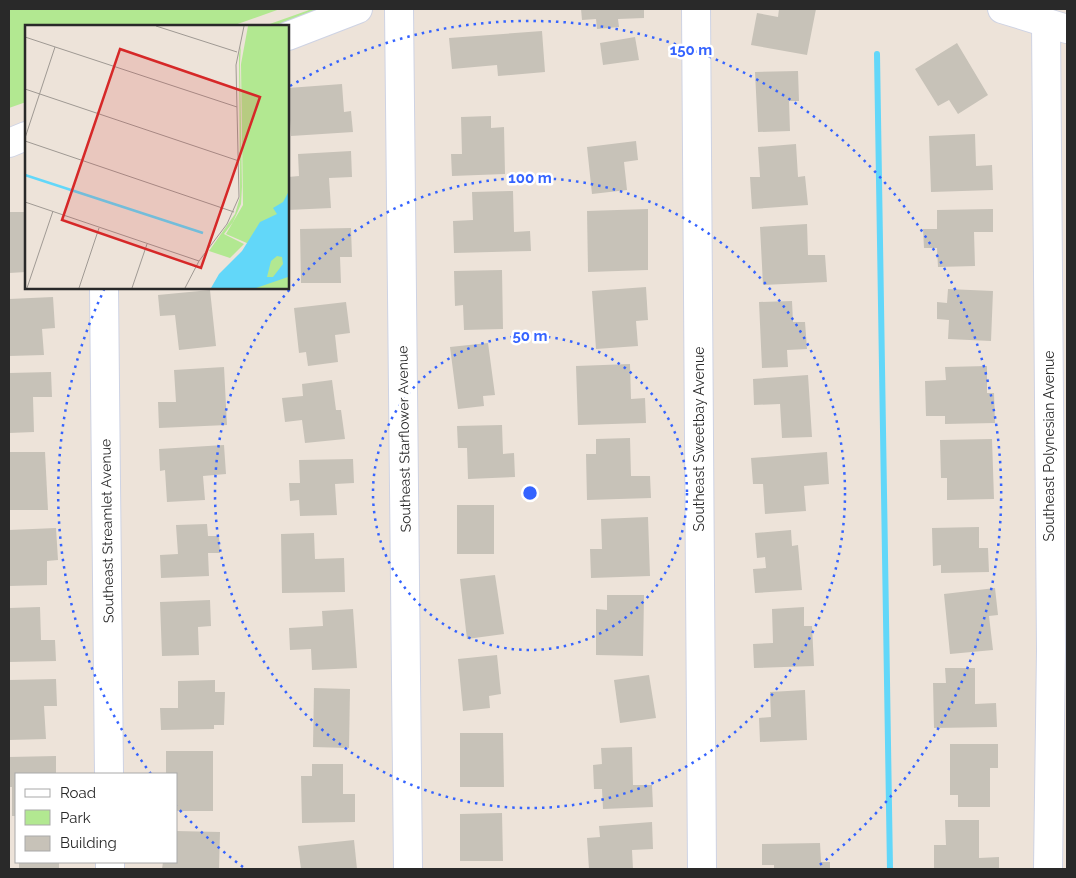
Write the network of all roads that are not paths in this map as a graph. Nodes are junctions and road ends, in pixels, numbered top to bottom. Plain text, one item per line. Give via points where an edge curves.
1 (358, 9) edge
2 (399, 9) edge
3 (696, 9) edge
4 (1002, 9) edge
5 (1056, 26) edge
6 (289, 36) edge
7 (25, 136) edge
8 (9, 143) edge
9 (104, 289) edge
10 (1058, 350) edge
11 (1059, 649) edge
12 (109, 773) edge
13 (408, 869) edge
14 (702, 869) edge
15 (1048, 869) edge

1 - 6 street
2 - 13 street, Southeast Starflower Avenue
3 - 14 street, Southeast Sweetbay Avenue
4 - 5 street
5 - 10 street, Southeast Polynesian Avenue
7 - 8 street
9 - 12 street, Southeast Streamlet Avenue
10 - 11 street, Southeast Polynesian Avenue
11 - 15 street, Southeast Polynesian Avenue

